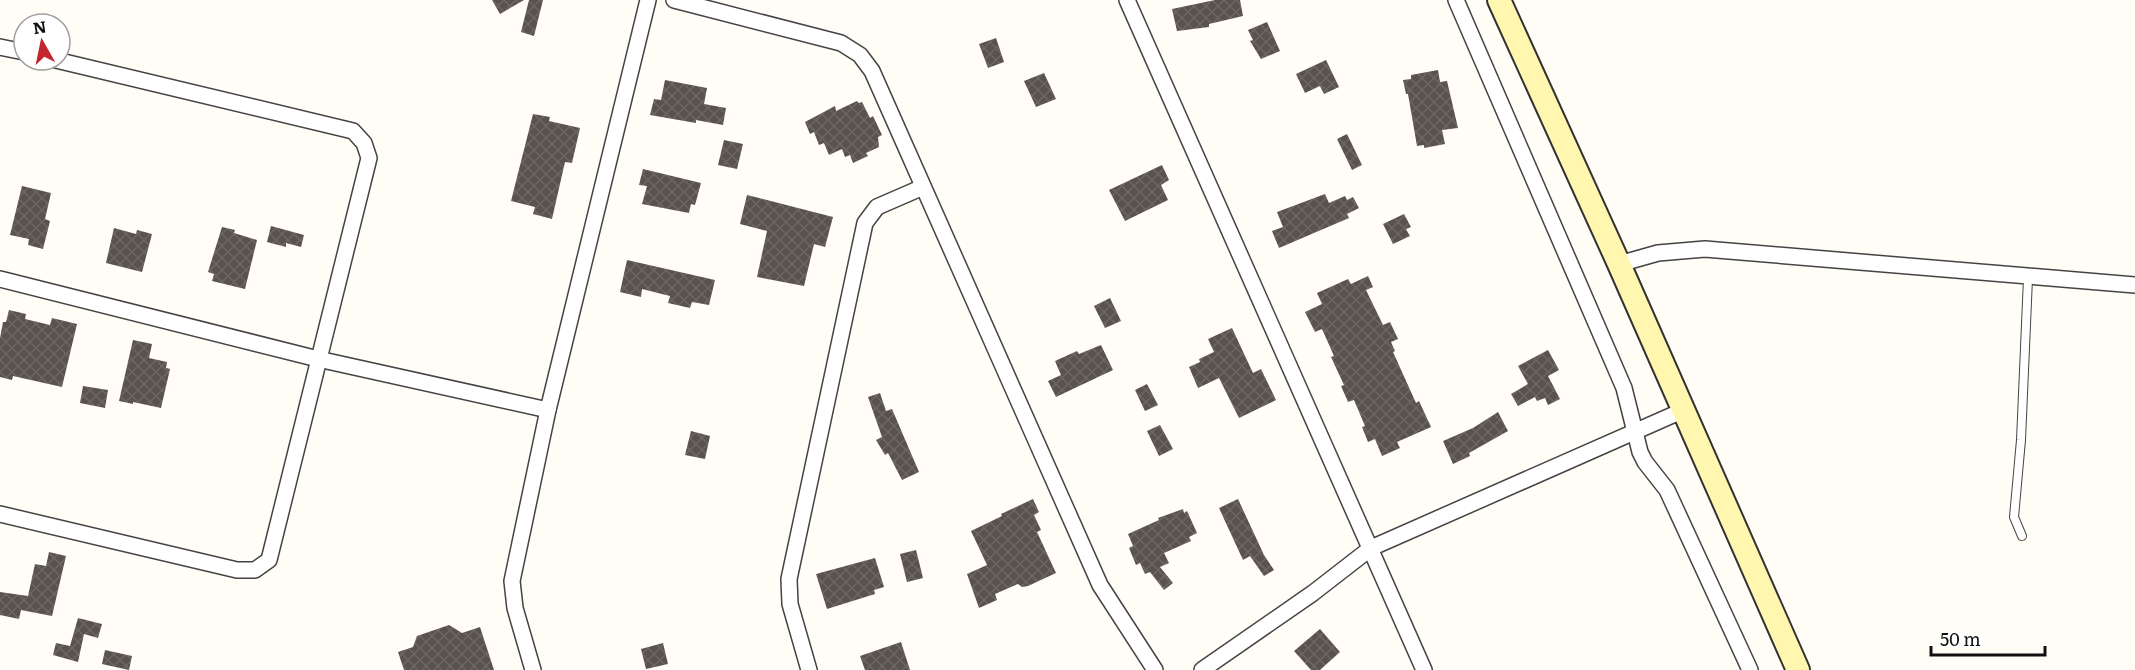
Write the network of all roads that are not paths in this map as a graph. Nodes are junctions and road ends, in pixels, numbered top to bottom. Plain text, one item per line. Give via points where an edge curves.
1 (648, 0) edge
2 (674, 0) edge
3 (1126, 0) edge
4 (1456, 0) edge
5 (1499, 0) edge
6 (72, 64) edge
7 (923, 187) junction
8 (1619, 264) junction
9 (2028, 278) junction
10 (0, 279) edge
11 (2135, 285) edge
12 (318, 359) junction
13 (548, 410) junction
14 (1684, 410) junction
15 (1634, 431) junction
16 (0, 514) edge
17 (2022, 536) dead end
18 (1371, 548) junction
19 (532, 670) edge
20 (809, 670) edge
21 (1155, 670) edge
22 (1202, 670) edge
23 (1424, 670) edge
24 (1750, 670) edge
25 (1798, 670) edge

1 - 13 street
2 - 7 street via 841,43 860,55 872,71
3 - 18 street
4 - 15 street via 1624,387
5 - 8 street
6 - 12 street via 353,130 364,143 369,158
7 - 20 street via 878,207 866,223 789,579 790,604
7 - 21 street via 1100,585
8 - 9 street via 1658,253 1705,249
8 - 14 street
9 - 11 street
9 - 17 lane via 2021,440 2013,517
10 - 12 street
12 - 13 street
12 - 16 street via 269,560 255,570 237,570
13 - 19 street via 512,581
14 - 15 street
14 - 25 street
15 - 18 street
15 - 24 street via 1646,462 1667,490
18 - 22 street
18 - 23 street

